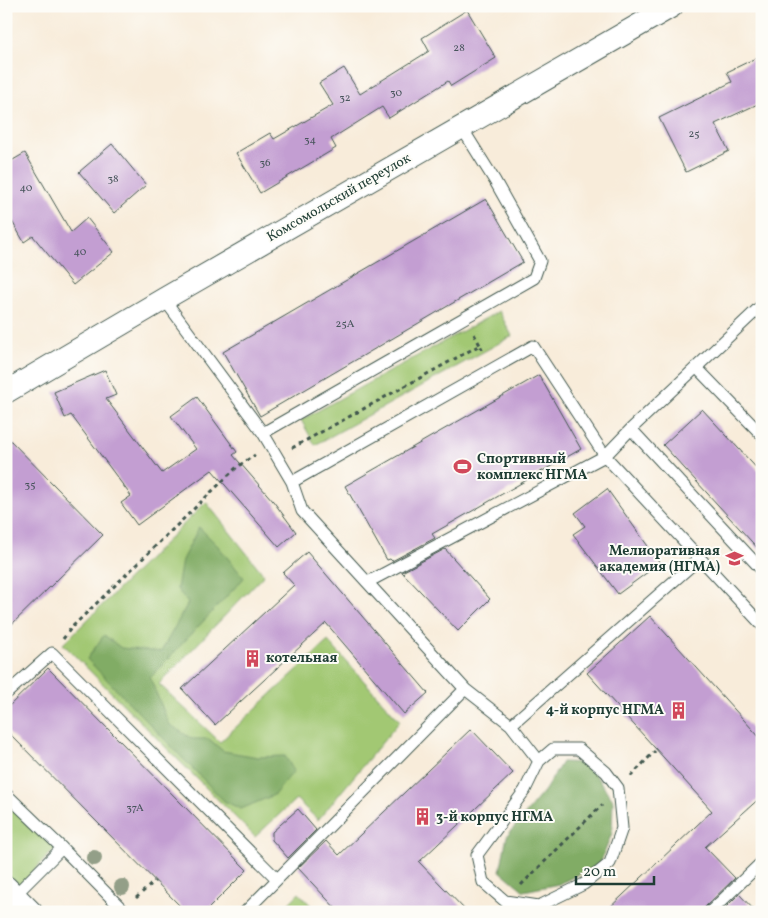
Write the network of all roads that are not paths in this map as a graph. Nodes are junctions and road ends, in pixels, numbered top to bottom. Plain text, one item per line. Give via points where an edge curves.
1 (672, 6) edge
2 (462, 128) junction
3 (164, 299) junction
4 (762, 305) edge
5 (696, 367) junction
6 (6, 392) edge
7 (630, 429) junction
8 (263, 433) junction
9 (762, 435) edge
10 (605, 456) junction
11 (292, 482) junction
12 (700, 558) junction
13 (762, 570) edge
14 (368, 582) junction
15 (762, 625) edge
16 (465, 689) junction
17 (6, 694) edge
18 (511, 725) junction
19 (539, 761) junction
20 (6, 794) edge
21 (62, 848) junction
22 (762, 862) edge
23 (277, 879) junction
24 (10, 891) edge
25 (123, 910) dead end
26 (31, 912) edge
27 (245, 912) edge
28 (710, 912) edge

1 - 2 street, Комсомольский переулок
2 - 3 street, Комсомольский переулок
2 - 8 lane via 540,261 534,278
3 - 6 street, Комсомольский переулок
3 - 8 lane
4 - 5 lane
5 - 7 lane
5 - 9 lane
7 - 10 lane
7 - 13 lane
8 - 11 lane
10 - 11 lane via 533,346
10 - 12 lane
10 - 14 lane
11 - 14 lane via 302,511
12 - 15 lane
12 - 18 lane
14 - 16 lane
16 - 18 lane
16 - 23 lane
17 - 23 lane via 52,653
18 - 19 lane
19 - 19 lane via 525,790 477,855 483,882 505,901 539,906 584,884 610,863 622,828 618,788 606,772 579,749 553,749
20 - 21 lane
21 - 24 lane
21 - 25 lane
22 - 28 lane
23 - 27 lane
24 - 26 street

